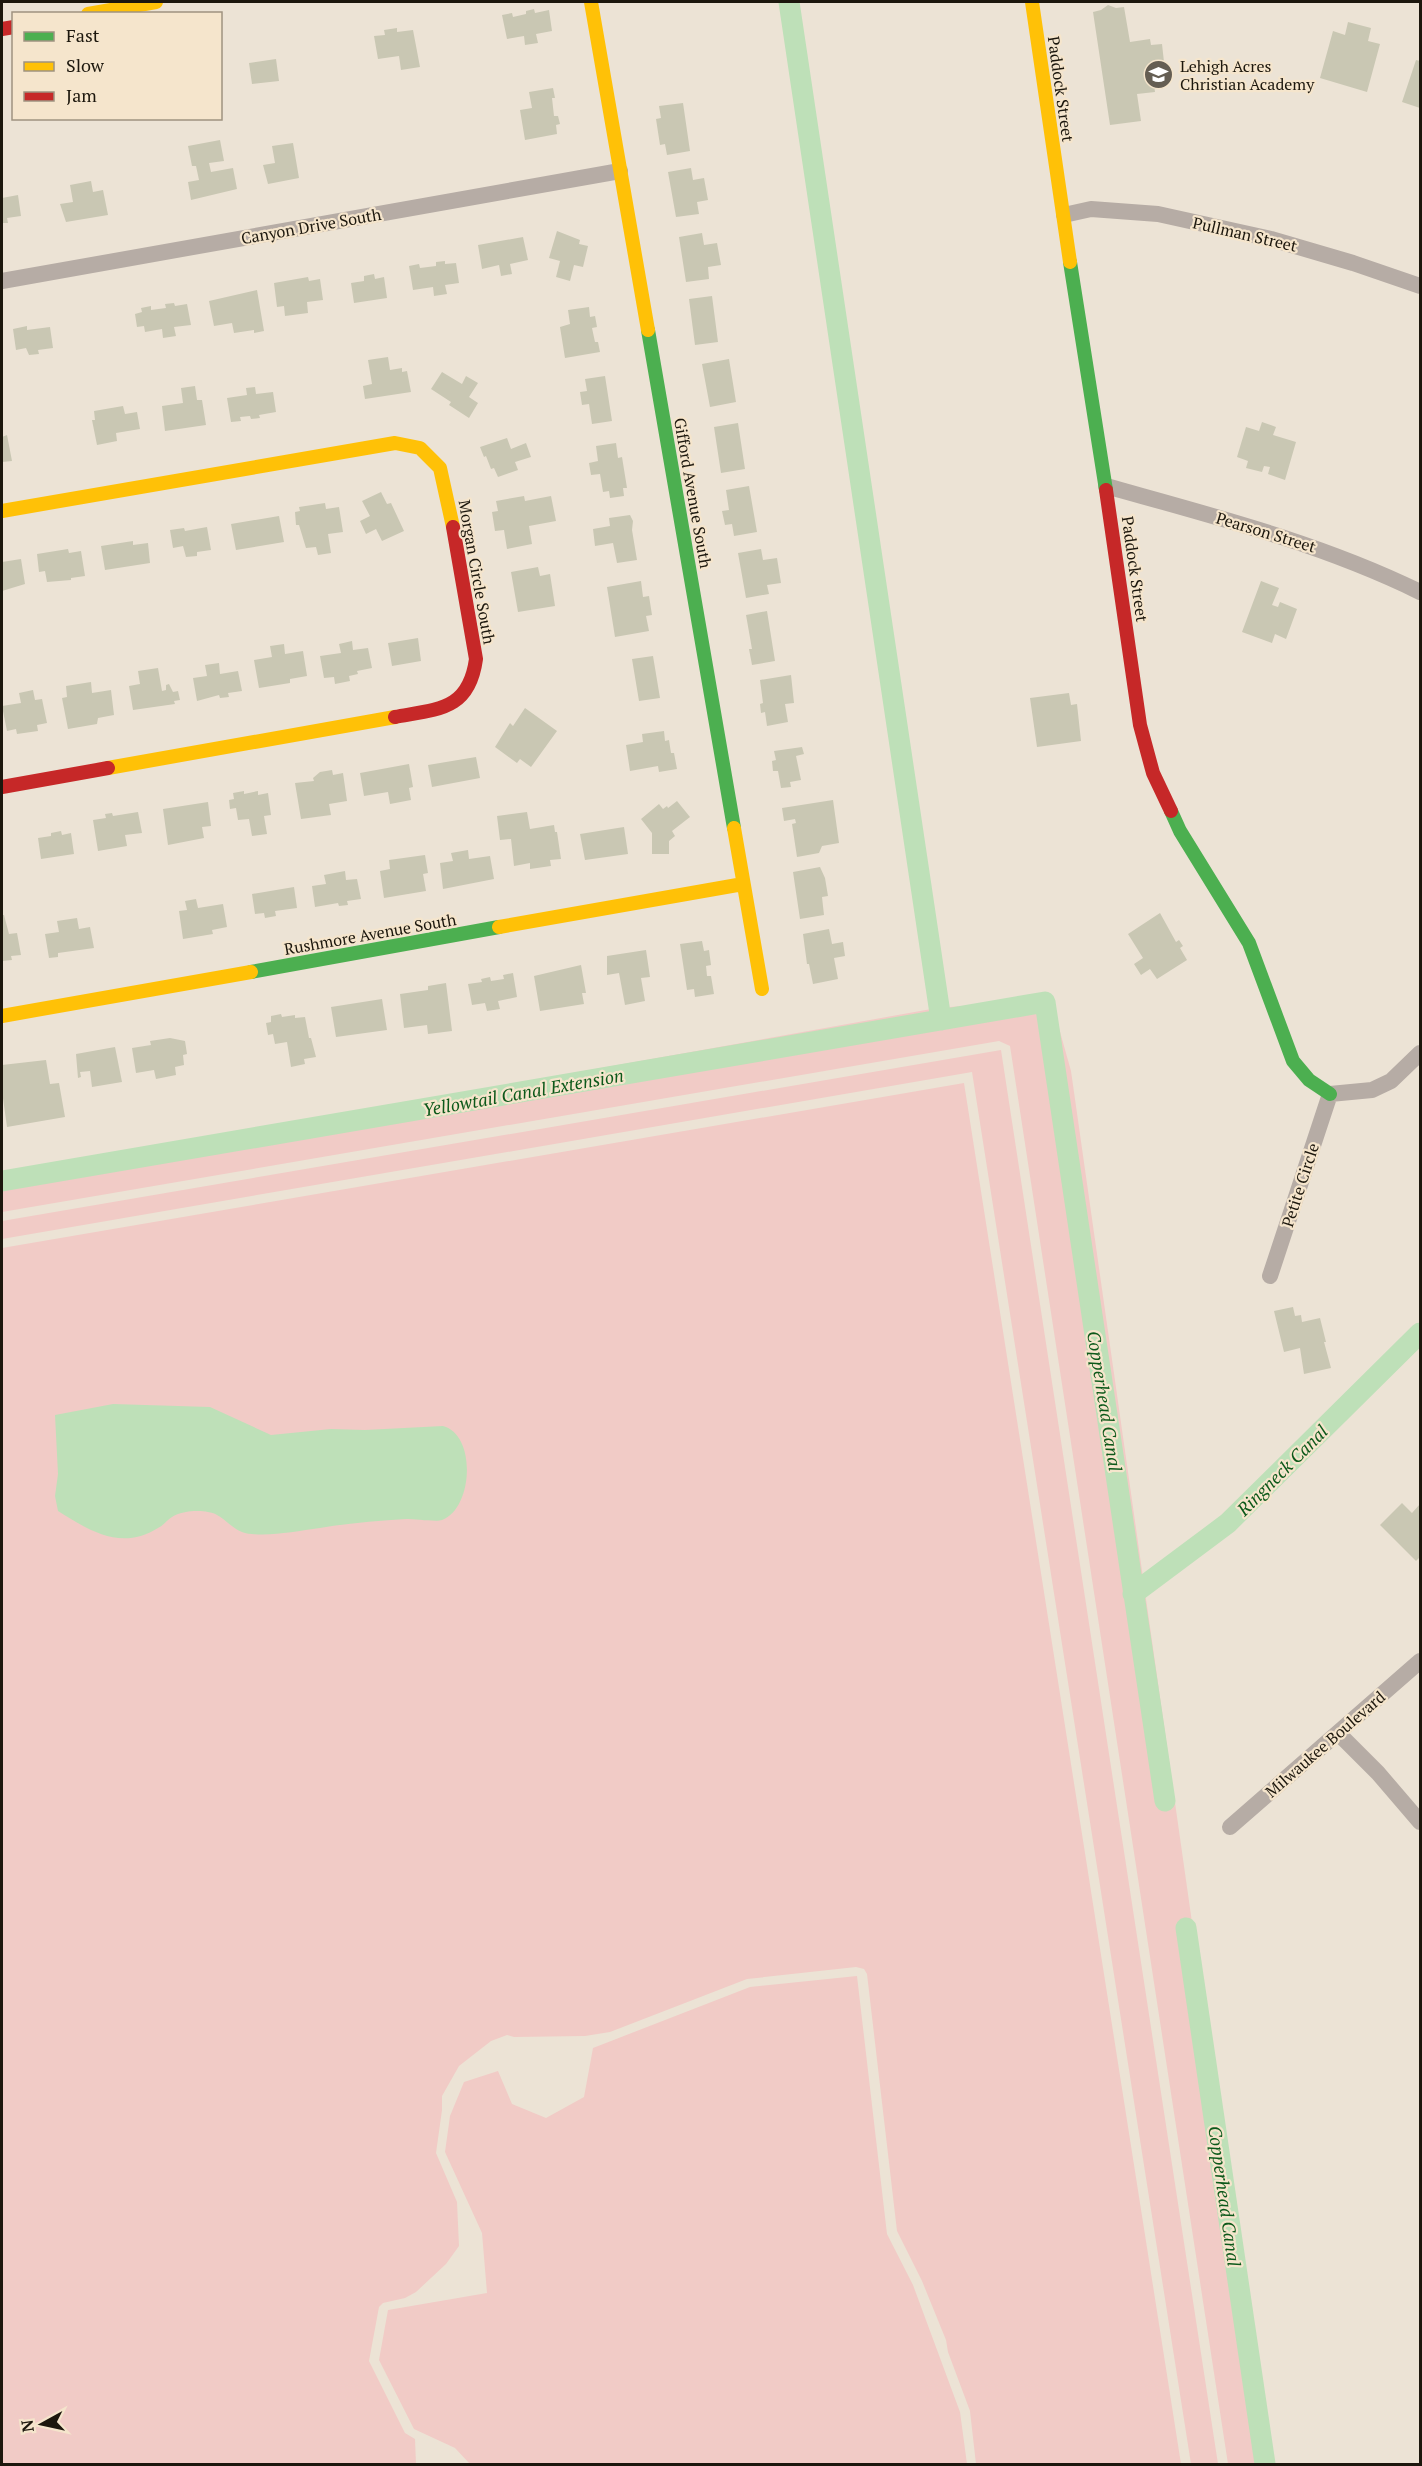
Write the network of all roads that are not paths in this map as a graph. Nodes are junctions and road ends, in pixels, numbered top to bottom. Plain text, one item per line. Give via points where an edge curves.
1 (156, 2) edge
2 (591, 2) edge
3 (1032, 2) edge
4 (99, 12) edge
5 (620, 171) junction
6 (1064, 215) junction
7 (2, 281) edge
8 (1420, 286) edge
9 (1106, 486) junction
10 (2, 511) edge
11 (1420, 592) edge
12 (2, 787) edge
13 (743, 884) junction
14 (762, 990) dead end
15 (2, 1017) edge
16 (1420, 1053) edge
17 (1330, 1094) junction
18 (1270, 1276) dead end
19 (1420, 1661) edge
20 (1339, 1734) junction
21 (1420, 1822) edge
22 (1230, 1827) dead end

1 - 4 street
2 - 5 street, Gifford Avenue South
3 - 6 street, Paddock Street
5 - 7 street, Canyon Drive South
5 - 13 street, Gifford Avenue South
6 - 8 street, Pullman Street via 1091,209 1158,214 1271,239
6 - 9 street, Paddock Street
9 - 11 street, Pearson Street via 1322,549
9 - 17 street, Paddock Street via 1140,725 1153,773 1167,808 1249,944 1293,1060 1309,1080
10 - 12 street, Morgan Circle South via 396,443 420,448 440,468 446,488 476,659 473,683 460,700 436,710
13 - 14 street, Gifford Avenue South
13 - 15 street, Rushmore Avenue South
16 - 17 street via 1391,1081 1372,1090
17 - 18 street, Petite Circle
19 - 20 street, Milwaukee Boulevard
20 - 21 street
20 - 22 street, Milwaukee Boulevard

